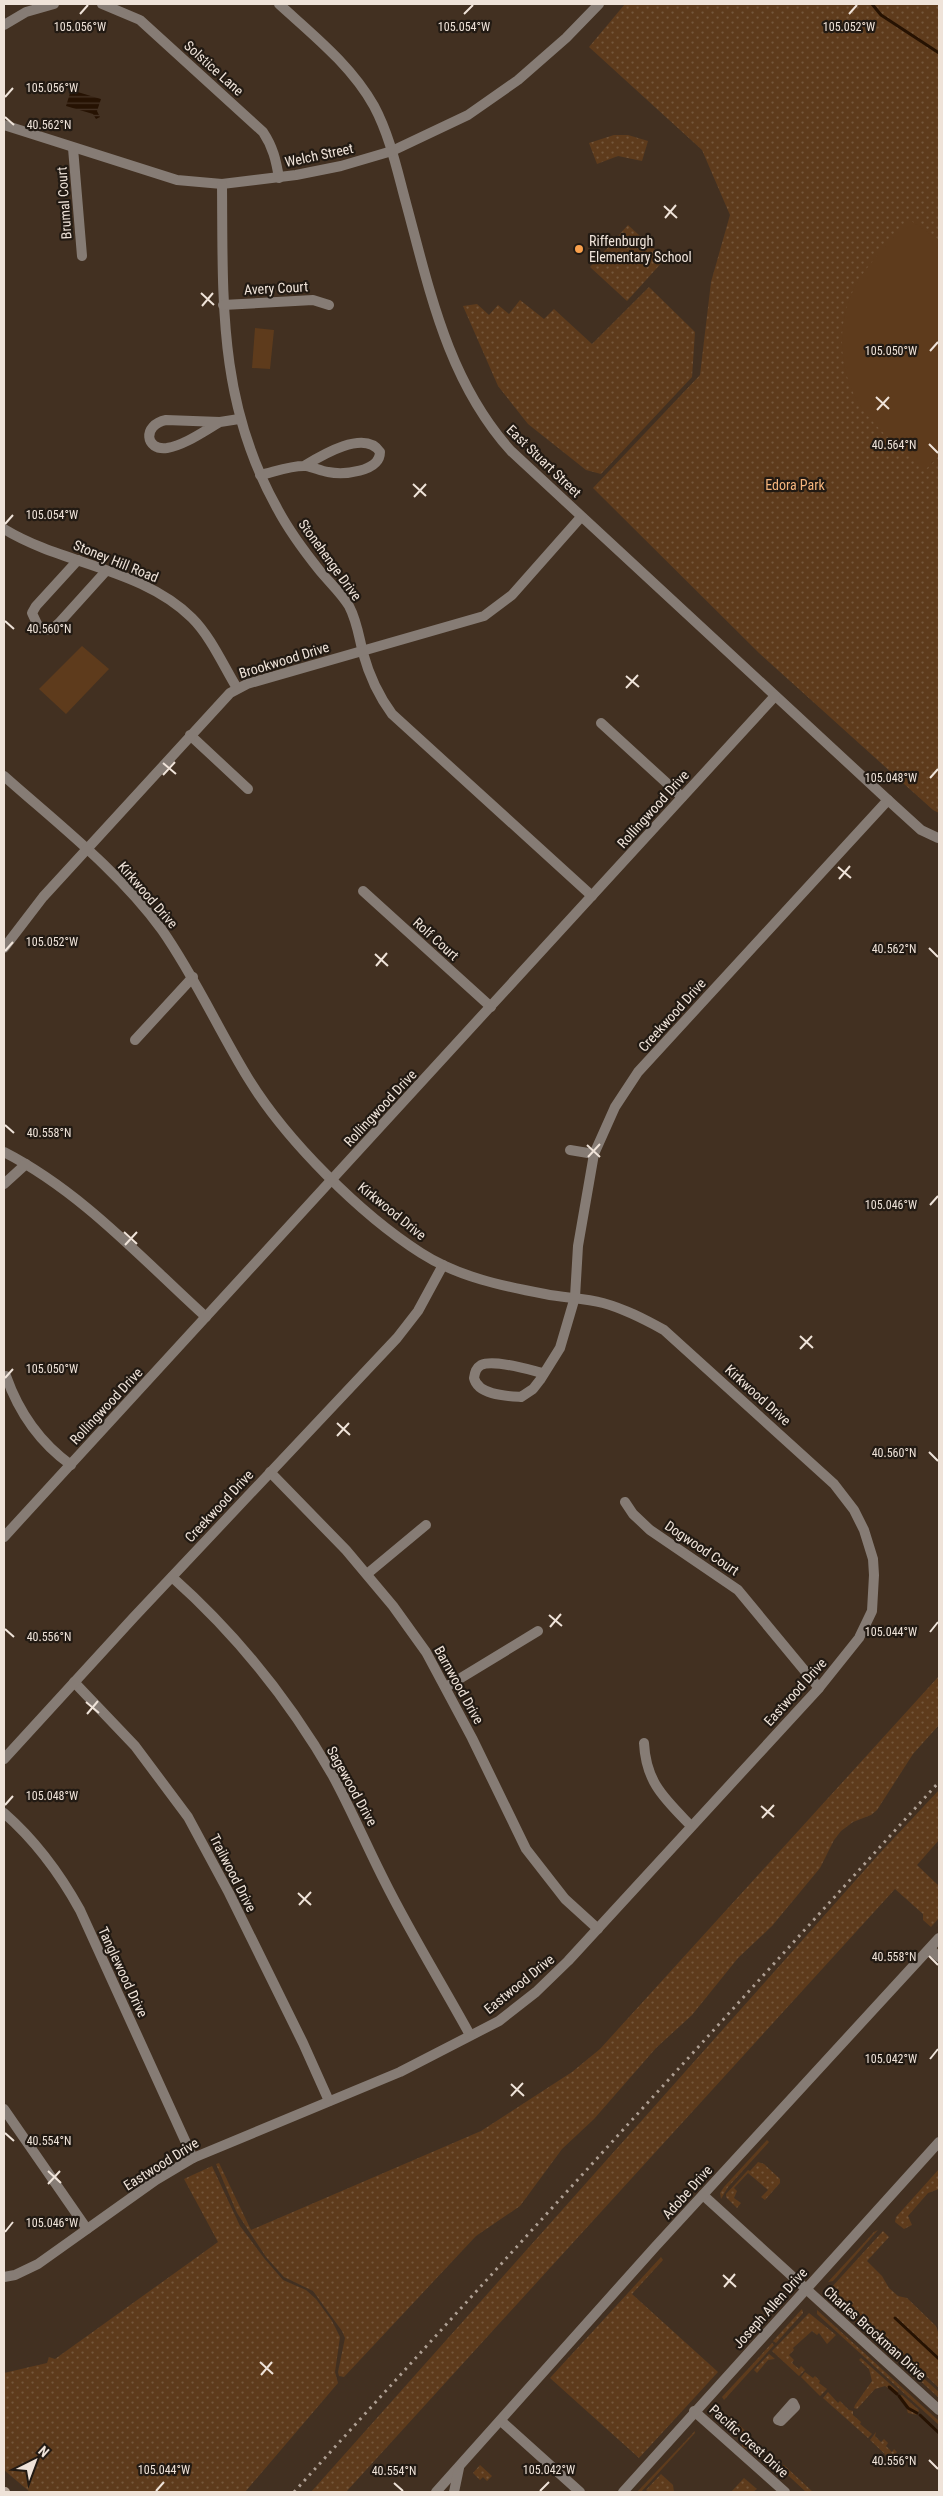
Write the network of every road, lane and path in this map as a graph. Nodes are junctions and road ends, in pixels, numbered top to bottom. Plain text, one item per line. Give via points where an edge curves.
1 (54, 4) edge
2 (102, 4) edge
3 (279, 4) edge
4 (599, 4) edge
5 (4, 25) edge
6 (4, 125) edge
7 (73, 148) junction
8 (392, 151) junction
9 (279, 178) junction
10 (222, 184) junction
11 (82, 256) dead end
12 (223, 305) junction
13 (329, 305) dead end
14 (239, 419) junction
15 (220, 422) junction
16 (304, 466) junction
17 (260, 475) junction
18 (582, 517) junction
19 (4, 529) edge
20 (78, 560) junction
21 (106, 570) junction
22 (362, 651) junction
23 (237, 688) junction
24 (775, 696) junction
25 (601, 723) dead end
26 (190, 735) junction
27 (4, 776) edge
28 (248, 788) dead end
29 (682, 797) junction
30 (888, 800) junction
31 (938, 838) dead end
32 (85, 849) junction
33 (363, 891) dead end
34 (592, 896) junction
35 (4, 948) edge
36 (193, 977) junction
37 (491, 1008) junction
38 (135, 1040) dead end
39 (570, 1150) dead end
40 (4, 1152) edge
41 (594, 1154) junction
42 (26, 1164) junction
43 (333, 1180) junction
44 (4, 1184) edge
45 (443, 1265) junction
46 (575, 1297) junction
47 (206, 1317) junction
48 (543, 1373) junction
49 (6, 1376) dead end
50 (71, 1465) junction
51 (270, 1472) junction
52 (625, 1502) dead end
53 (426, 1526) dead end
54 (4, 1537) edge
55 (873, 1559) joint
56 (367, 1574) junction
57 (172, 1576) junction
58 (538, 1631) dead end
59 (74, 1682) junction
60 (446, 1688) junction
61 (819, 1688) junction
62 (644, 1743) dead end
63 (4, 1759) edge
64 (4, 1813) edge
65 (691, 1826) junction
66 (598, 1929) junction
67 (939, 1938) edge
68 (930, 1948) junction
69 (939, 1957) edge
70 (470, 2035) junction
71 (329, 2102) junction
72 (4, 2109) edge
73 (939, 2142) edge
74 (193, 2158) junction
75 (703, 2195) junction
76 (87, 2229) junction
77 (4, 2277) edge
78 (806, 2289) junction
79 (939, 2410) edge
80 (694, 2411) junction
81 (500, 2421) junction
82 (459, 2467) junction
83 (436, 2492) edge
84 (454, 2492) edge
85 (580, 2492) edge
86 (622, 2492) edge
87 (785, 2492) edge

1 - 5 street via 16,16
2 - 9 street, Solstice Lane via 140,20 263,132 271,143
3 - 8 street, East Stuart Street via 362,86
4 - 8 street, Welch Street via 518,80 468,115
6 - 7 street, Welch Street
7 - 10 street, Welch Street via 177,180
7 - 11 street, Brumal Court
8 - 9 street, Welch Street via 341,166
8 - 18 street, East Stuart Street via 451,357 464,384 499,438
9 - 10 street, Welch Street
10 - 12 street, Stonehenge Drive
12 - 13 street, Avery Court via 313,300
12 - 14 street, Stonehenge Drive via 228,365
14 - 15 street
14 - 17 street, Stonehenge Drive
15 - 15 street via 168,448 156,446 148,433 158,421
16 - 16 street via 328,472 361,470 376,462 380,452 372,444 359,442 324,454
16 - 17 street
17 - 22 street, Stonehenge Drive via 292,533 350,609
18 - 22 street, Brookwood Drive via 499,607 467,622
18 - 24 street, East Stuart Street
19 - 20 street, Stoney Hill Road via 37,546
20 - 21 street, Stoney Hill Road
20 - 21 street via 36,606 32,613 39,628 50,630 59,623
21 - 23 street, Stoney Hill Road via 159,593 176,605 202,629
22 - 23 street, Brookwood Drive
22 - 34 street, Stonehenge Drive via 376,690 392,714
23 - 26 street, Brookwood Drive
24 - 29 street, Rollingwood Drive
24 - 30 street, East Stuart Street
25 - 29 street
26 - 28 street
26 - 32 street, Brookwood Drive
27 - 32 street, Kirkwood Drive
29 - 34 street, Rollingwood Drive
30 - 31 street, East Stuart Street via 921,830
30 - 41 street, Creekwood Drive via 638,1072 615,1107
32 - 35 street, Brookwood Drive via 43,896
32 - 36 street, Kirkwood Drive via 160,927
33 - 37 street, Rolf Court
34 - 37 street, Rollingwood Drive
36 - 38 street
36 - 43 street, Kirkwood Drive via 250,1080 283,1126
37 - 43 street, Rollingwood Drive
39 - 41 street
40 - 42 street
41 - 46 street, Creekwood Drive via 578,1246
42 - 44 street
42 - 47 street via 51,1178 79,1201
43 - 45 street, Kirkwood Drive via 390,1231
43 - 47 street, Rollingwood Drive
45 - 46 street, Kirkwood Drive via 470,1276 546,1295
45 - 51 street, Creekwood Drive via 408,1325
46 - 48 street, Creekwood Drive via 556,1358
46 - 55 street, Kirkwood Drive via 633,1314 664,1330 834,1484 854,1510
47 - 50 street, Rollingwood Drive
48 - 48 street, Creekwood Drive via 533,1389 521,1397 485,1391 479,1388 474,1378 475,1371 484,1364
49 - 50 street via 12,1395 33,1430
50 - 54 street, Rollingwood Drive
51 - 56 street, Barnwood Drive
51 - 57 street, Creekwood Drive
52 - 61 street, Dogwood Court via 650,1530 738,1590
53 - 56 street
55 - 61 street, Eastwood Drive via 872,1611 859,1638
56 - 60 street, Barnwood Drive via 426,1652
57 - 59 street, Creekwood Drive
57 - 70 street, Sagewood Drive via 228,1631 294,1714 345,1798 385,1882
58 - 60 street
59 - 63 street, Creekwood Drive
59 - 71 street, Trailwood Drive via 135,1746 188,1817 303,2042
60 - 66 street, Barnwood Drive via 526,1849 565,1899
61 - 65 street, Eastwood Drive
62 - 65 street via 652,1780 660,1794
64 - 74 street, Tanglewood Drive via 45,1854 76,1902
65 - 66 street, Eastwood Drive
66 - 70 street, Eastwood Drive via 536,1992 499,2021
67 - 68 street, Adobe Drive
68 - 69 street
68 - 75 street, Adobe Drive
70 - 71 street, Eastwood Drive via 400,2072
71 - 74 street, Eastwood Drive
72 - 76 street
73 - 78 street, Joseph Allen Drive
74 - 76 street, Eastwood Drive
75 - 78 street, Charles Brockman Drive
75 - 81 street, Adobe Drive
76 - 77 street, Eastwood Drive via 38,2264
78 - 79 street, Charles Brockman Drive
78 - 80 street, Joseph Allen Drive
80 - 86 street, Joseph Allen Drive
80 - 87 street, Pacific Crest Drive
81 - 82 street, Adobe Drive
81 - 85 street
82 - 83 street, Adobe Drive
82 - 84 street

